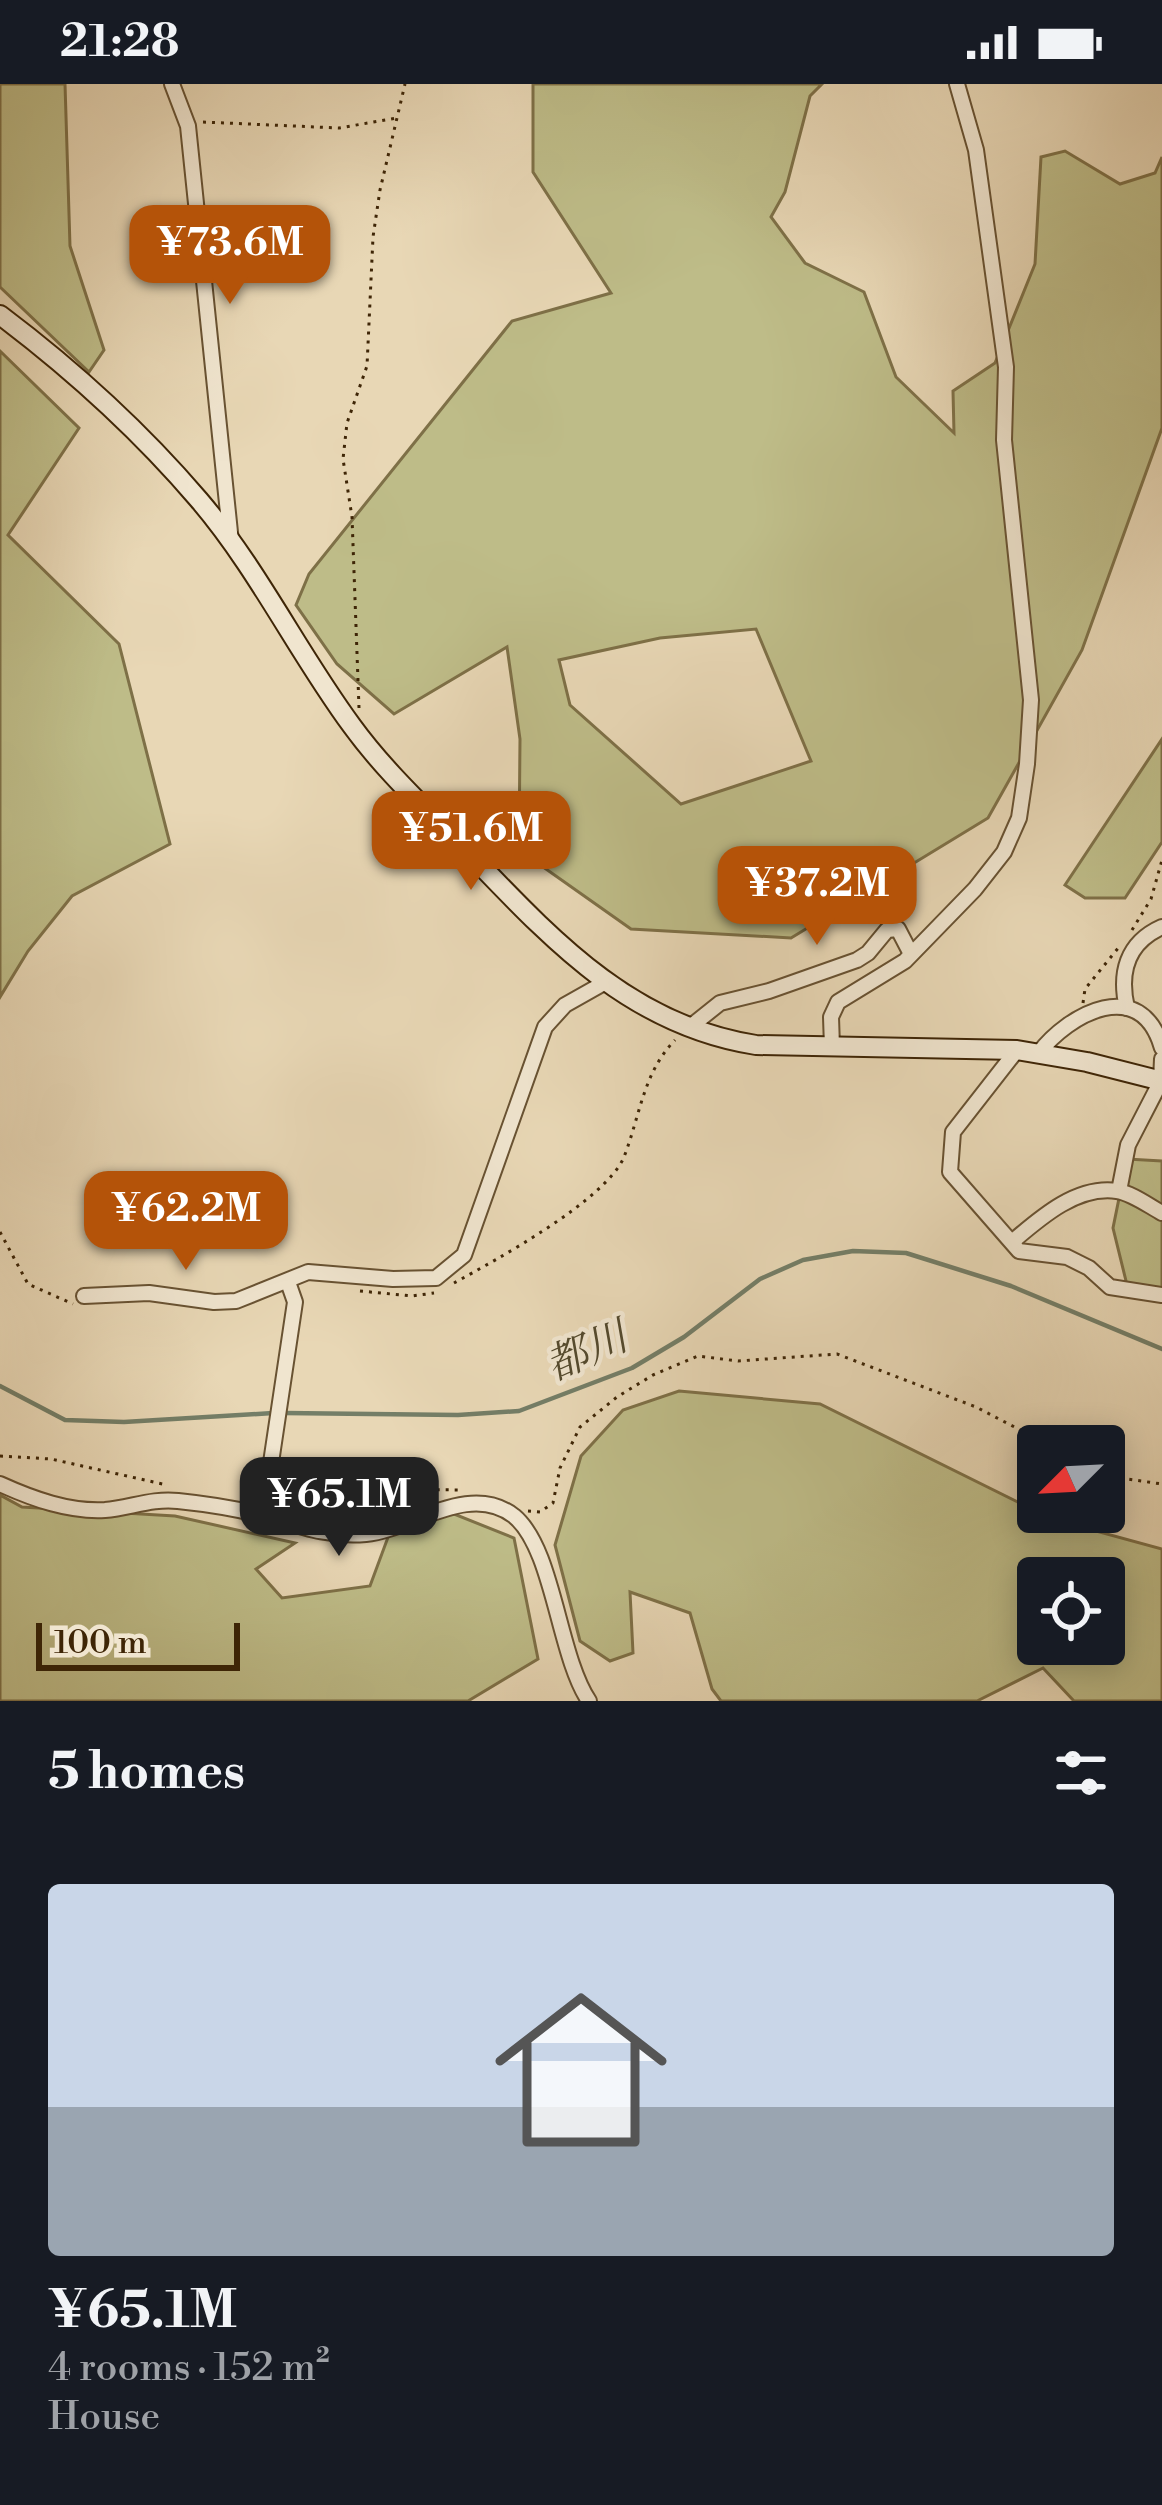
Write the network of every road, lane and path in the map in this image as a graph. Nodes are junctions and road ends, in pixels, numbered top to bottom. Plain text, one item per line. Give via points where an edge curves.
1 (172, 84) edge
2 (405, 84) edge
3 (957, 84) edge
4 (398, 118) junction
5 (188, 126) junction
6 (0, 315) edge
7 (232, 542) junction
8 (363, 740) junction
9 (1162, 860) edge
10 (1162, 927) edge
11 (911, 954) junction
12 (604, 983) junction
13 (1127, 1008) junction
14 (1082, 1014) junction
15 (690, 1027) junction
16 (832, 1046) junction
17 (1162, 1048) edge
18 (1017, 1050) junction
19 (1038, 1054) junction
20 (1162, 1058) edge
21 (1161, 1081) edge
22 (1119, 1191) junction
23 (1162, 1213) edge
24 (1012, 1241) junction
25 (288, 1282) junction
26 (352, 1290) dead end
27 (1162, 1295) edge
28 (85, 1296) dead end
29 (1017, 1428) edge
30 (0, 1456) edge
31 (1125, 1478) edge
32 (0, 1484) edge
33 (1162, 1484) edge
34 (170, 1486) dead end
35 (464, 1490) dead end
36 (264, 1508) junction
37 (523, 1508) dead end
38 (590, 1701) edge

1 - 5 street
2 - 4 path
3 - 11 street via 976,150 1003,344 1004,440 1030,700 1019,818 1004,852
4 - 5 path via 339,128
4 - 8 path via 373,237 367,365 344,459
5 - 7 street
6 - 7 street via 121,417
7 - 8 street
8 - 12 street
9 - 14 path via 1151,899 1085,989
10 - 13 street via 1126,964 1120,980
11 - 15 street via 898,928 887,930 856,960 720,1003
11 - 16 street via 838,1003
12 - 15 street
12 - 25 street via 545,1027 464,1255 436,1277 308,1272
13 - 14 street
13 - 17 street via 1147,1019
14 - 19 street
15 - 16 street via 756,1045
15 - 26 path via 661,1054 623,1160 598,1191 435,1293
16 - 18 street
18 - 19 street
18 - 24 street via 953,1132 949,1162 954,1179
19 - 21 street
20 - 21 street
21 - 22 street via 1127,1145
22 - 23 street
22 - 24 street via 1061,1204
24 - 27 street via 1019,1251 1089,1268 1110,1287
25 - 28 street via 236,1301
25 - 36 street via 295,1302
29 - 37 path via 837,1354 698,1356 594,1414 569,1444 553,1503 540,1512
30 - 34 path
31 - 33 path
32 - 36 street via 74,1509 175,1500
35 - 36 path via 376,1488
36 - 38 street via 322,1535 392,1530 448,1505 514,1516 542,1566

